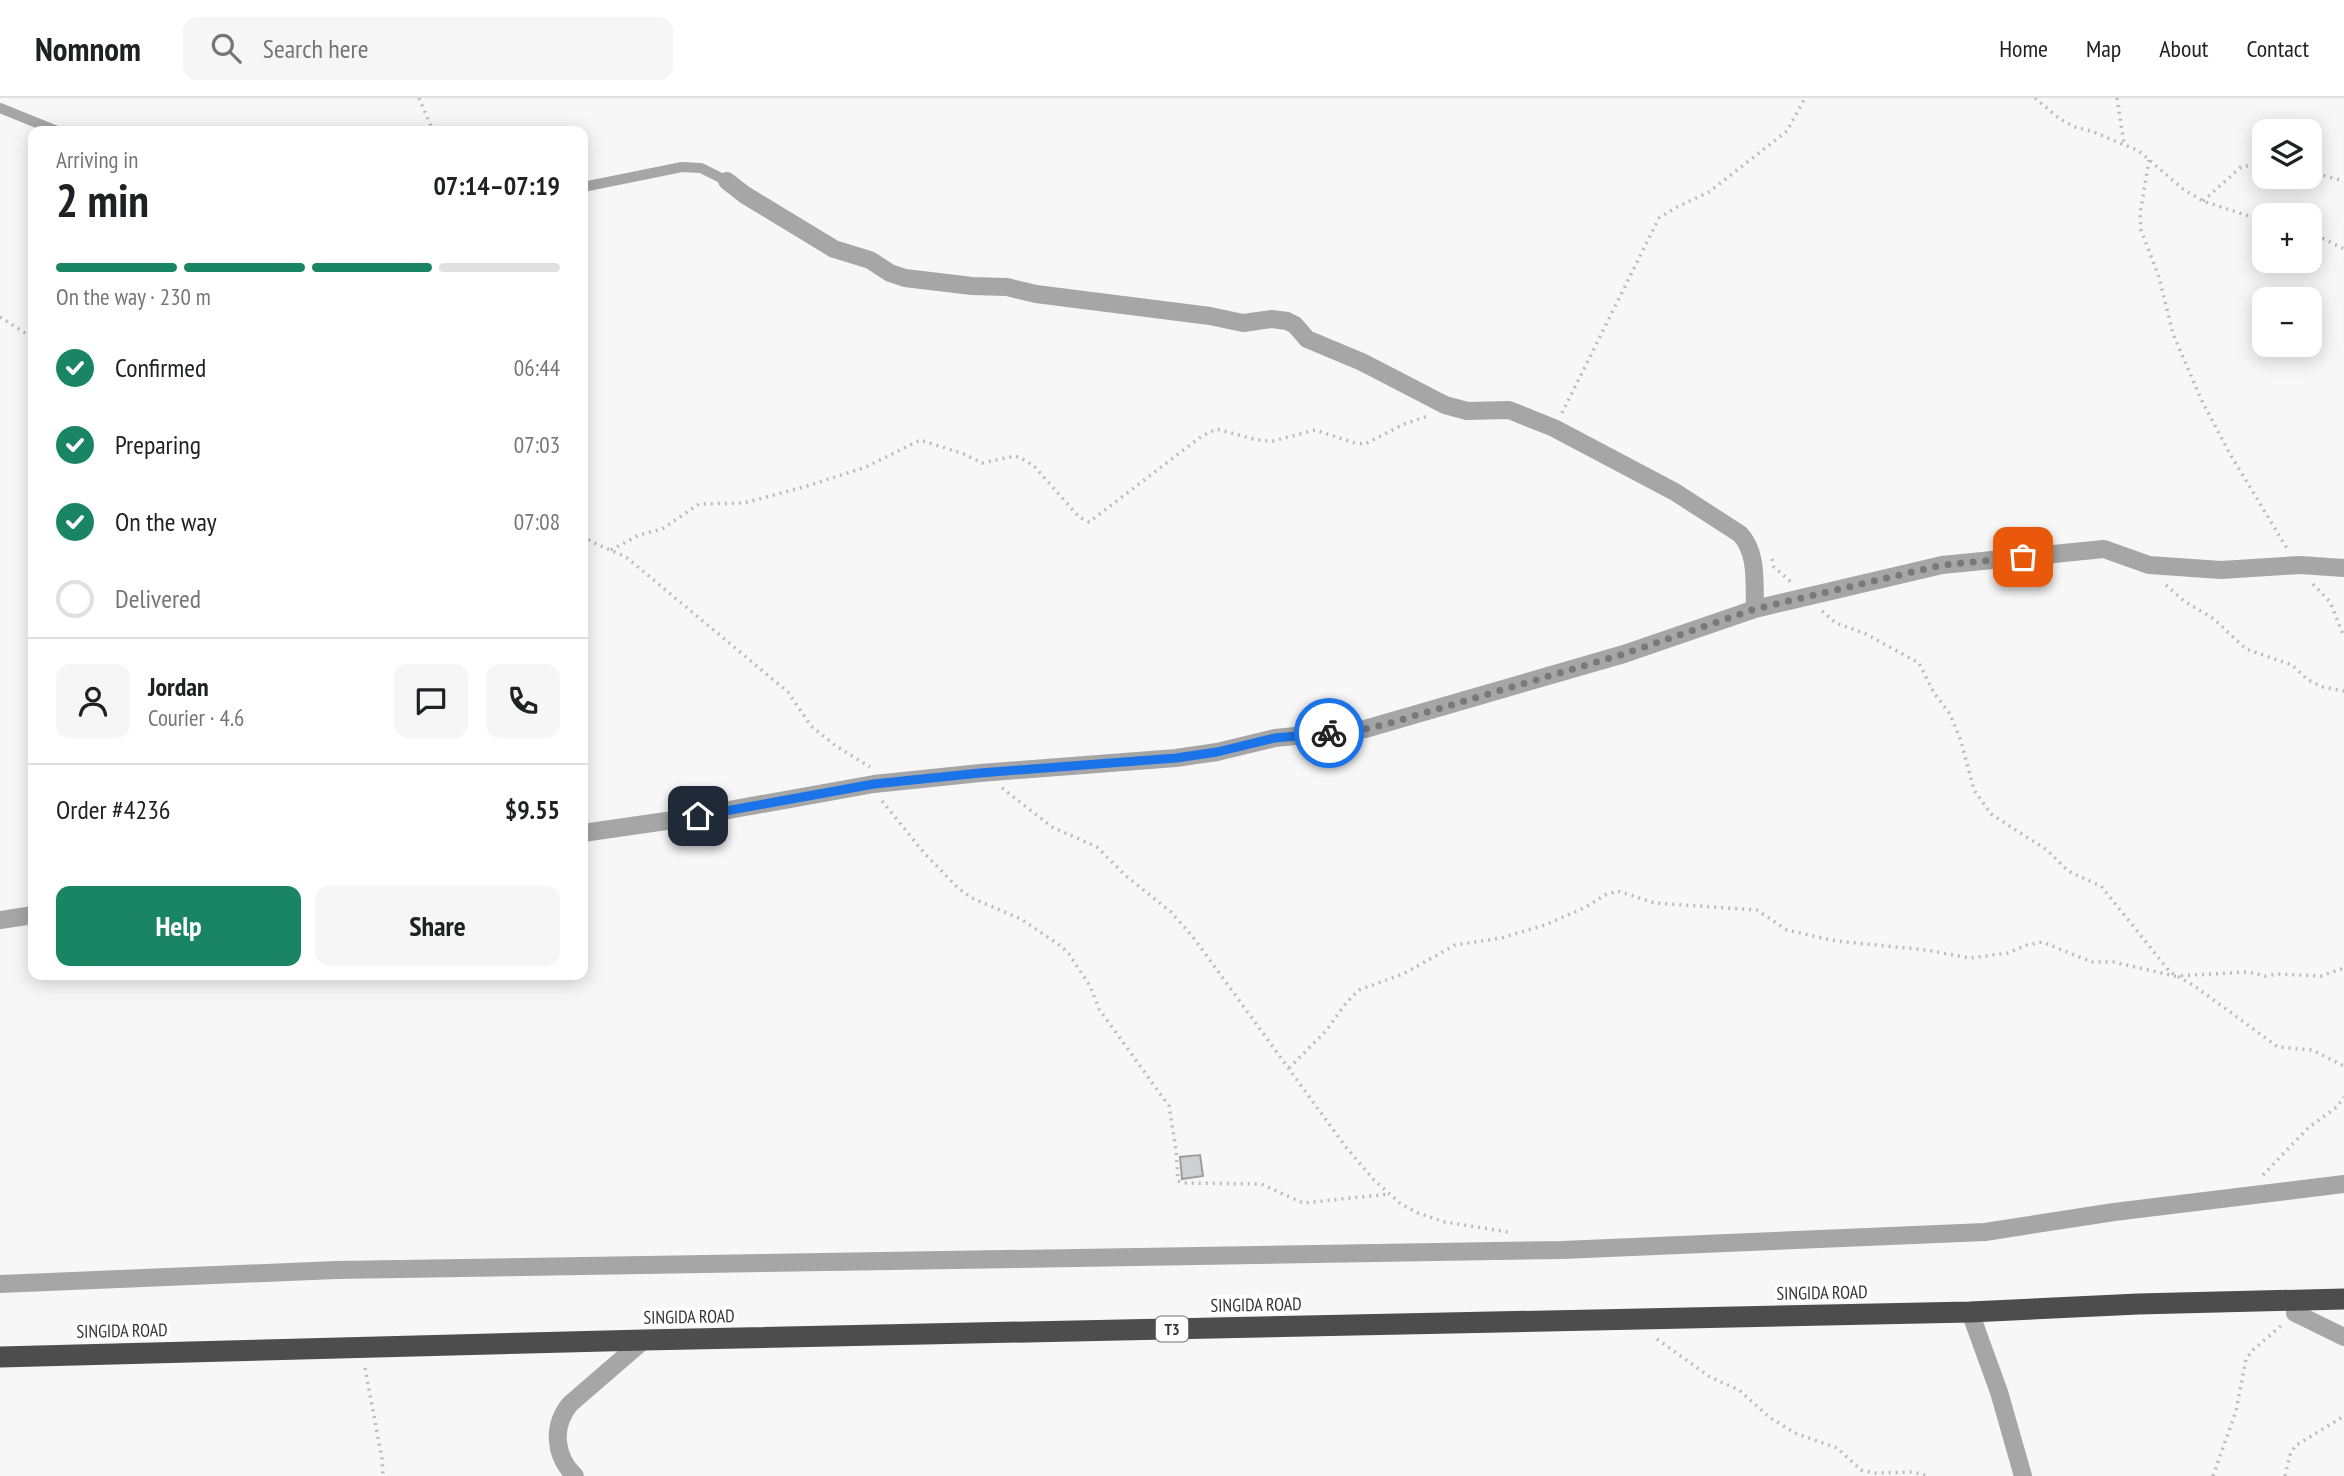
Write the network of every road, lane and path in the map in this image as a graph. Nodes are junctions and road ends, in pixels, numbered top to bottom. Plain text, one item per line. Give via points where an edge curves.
1 (419, 98) edge
2 (1805, 98) edge
3 (2035, 98) edge
4 (2117, 98) edge
5 (0, 108) edge
6 (45, 126) edge
7 (431, 126) edge
8 (2124, 145) junction
9 (2150, 160) junction
10 (2252, 165) edge
11 (2322, 175) edge
12 (727, 181) joint
13 (2344, 181) edge
14 (588, 186) edge
15 (2203, 201) junction
16 (2252, 217) edge
17 (2322, 238) edge
18 (2344, 249) edge
19 (0, 317) edge
20 (28, 335) edge
21 (1457, 409) junction
22 (1554, 428) junction
23 (588, 539) edge
24 (588, 542) edge
25 (592, 542) junction
26 (611, 550) junction
27 (1770, 555) dead end
28 (2149, 565) junction
29 (2300, 565) junction
30 (2344, 568) edge
31 (1809, 596) junction
32 (1755, 609) junction
33 (2344, 637) edge
34 (2344, 691) edge
35 (980, 773) junction
36 (874, 784) junction
37 (588, 832) edge
38 (28, 916) edge
39 (0, 920) edge
40 (2344, 968) edge
41 (2175, 976) junction
42 (2344, 1066) edge
43 (1289, 1068) junction
44 (2344, 1097) edge
45 (2344, 1184) edge
46 (1390, 1194) junction
47 (2241, 1197) junction
48 (1512, 1233) dead end
49 (0, 1284) edge
50 (2344, 1299) edge
51 (1970, 1312) junction
52 (2295, 1313) joint
53 (1632, 1320) junction
54 (2344, 1337) edge
55 (644, 1340) junction
56 (362, 1348) junction
57 (0, 1357) edge
58 (2344, 1416) edge
59 (383, 1476) edge
60 (575, 1476) edge
61 (1928, 1476) edge
62 (2023, 1476) edge
63 (2213, 1476) edge
64 (2285, 1476) edge

1 - 7 path
2 - 22 path via 1787,131 1709,191 1659,218
3 - 8 path via 2060,120
4 - 8 path
5 - 6 lane
8 - 9 path
9 - 15 path
9 - 29 path via 2141,230 2173,334 2230,454
10 - 15 path via 2241,167
11 - 13 path
12 - 14 lane via 701,168 682,167
12 - 21 street via 835,249 870,260 897,276 1007,287 1243,323 1287,321 1307,339
15 - 16 path
17 - 18 path
19 - 20 path
21 - 22 street via 1509,410
21 - 26 path via 1404,424 1365,444 1315,430 1273,441 1217,429 1089,522 1021,458 982,463 920,440 866,467 807,486 744,503 699,505 662,528
22 - 32 street via 1675,492 1741,534 1752,554
23 - 25 path
24 - 25 path
25 - 26 path
26 - 36 path via 626,557 788,692 811,726 871,768 877,778
27 - 31 path via 1774,567
28 - 29 street via 2221,570
28 - 31 street via 2104,549 1942,565
28 - 34 path via 2174,594 2214,619 2246,649 2292,665 2323,687
29 - 30 street
29 - 33 path via 2330,601
31 - 32 street
31 - 41 path via 1836,622 1919,663 1950,714 1974,790 1992,814 2047,850 2068,871 2101,886
32 - 35 street via 1624,654 1365,729 1275,738 1176,758
35 - 36 street
35 - 43 path via 1052,827 1097,847 1171,912
36 - 37 street
36 - 46 path via 882,801 958,888 1021,919 1069,954 1099,1009 1169,1106 1178,1181 1261,1184 1303,1203
38 - 39 street
40 - 41 path via 2321,976 2248,972
41 - 42 path via 2278,1047 2312,1050
41 - 43 path via 2092,962 2042,942 1970,958 1836,941 1787,930 1757,910 1654,903 1618,891 1545,925 1455,946 1403,974 1359,990
43 - 46 path via 1345,1146
44 - 47 path
45 - 47 street
46 - 48 path via 1432,1219
47 - 49 street via 1985,1232 1576,1249 336,1269
50 - 51 highway, SINGIDA ROAD / T3
51 - 53 highway, SINGIDA ROAD / T3
51 - 62 street
52 - 54 street
52 - 63 path via 2246,1359 2236,1412
53 - 55 highway, SINGIDA ROAD / T3
53 - 61 path via 1710,1377 1743,1393 1769,1417 1802,1437 1837,1448 1861,1470
55 - 56 highway, SINGIDA ROAD / T3
55 - 60 street via 562,1414 558,1439 565,1463
56 - 57 highway, SINGIDA ROAD / T3
56 - 59 path
58 - 64 path via 2295,1446

